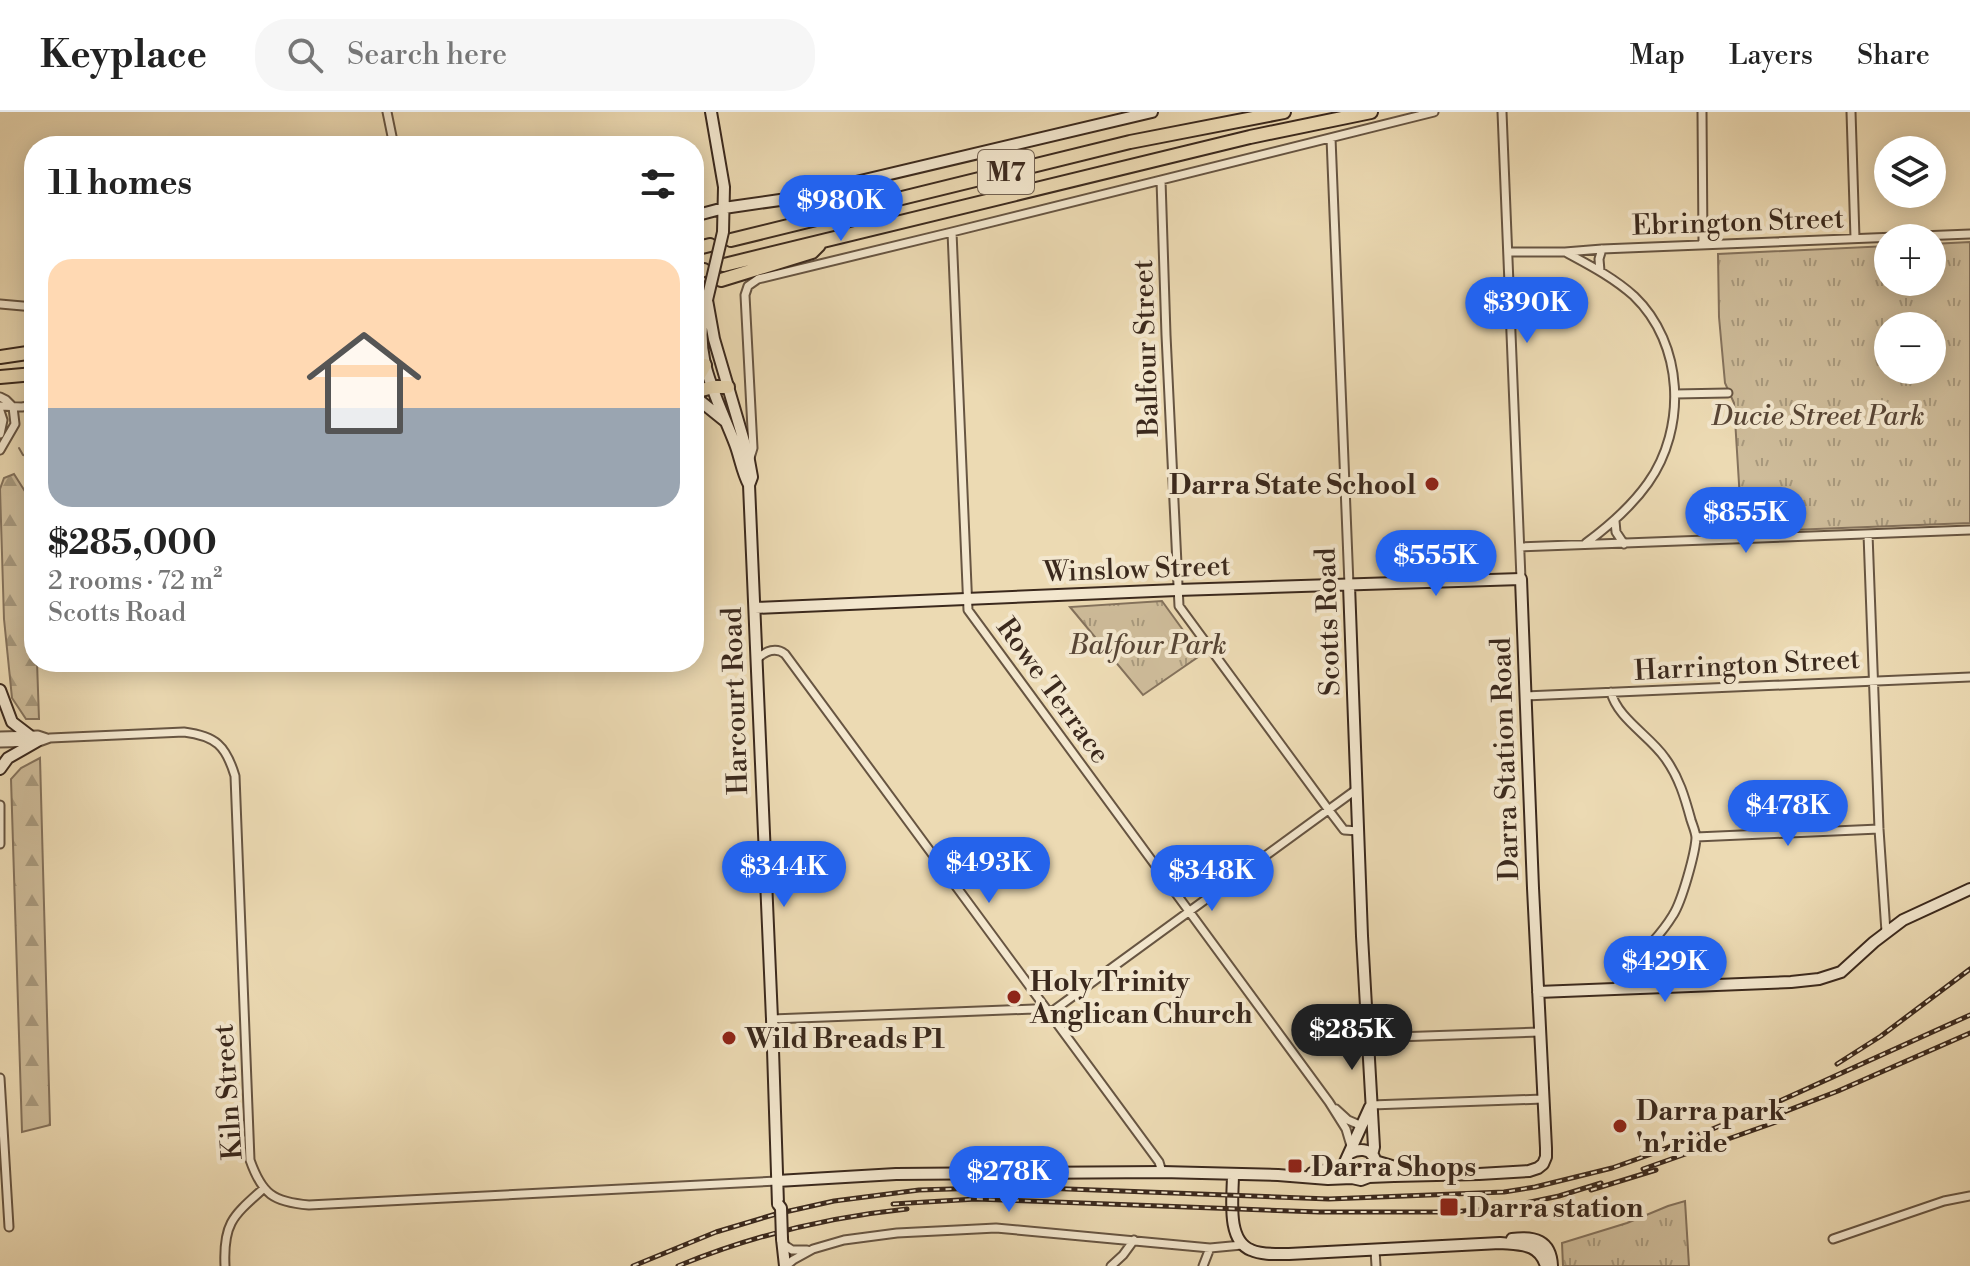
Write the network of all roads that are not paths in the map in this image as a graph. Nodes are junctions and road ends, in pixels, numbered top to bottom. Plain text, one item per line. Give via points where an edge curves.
1 (387, 112) edge
2 (711, 112) edge
3 (1152, 112) edge
4 (1284, 112) edge
5 (1371, 112) edge
6 (1434, 112) edge
7 (1502, 112) edge
8 (1702, 112) edge
9 (1851, 112) edge
10 (392, 136) edge
11 (1331, 138) junction
12 (1161, 180) junction
13 (724, 208) junction
14 (704, 213) edge
15 (952, 232) junction
16 (1970, 234) edge
17 (727, 236) junction
18 (1855, 238) junction
19 (822, 241) junction
20 (1703, 244) junction
21 (710, 245) dead end
22 (704, 246) edge
23 (1602, 249) junction
24 (1508, 252) junction
25 (1565, 252) junction
26 (724, 265) dead end
27 (1600, 271) junction
28 (721, 280) dead end
29 (707, 300) junction
30 (0, 304) edge
31 (24, 306) edge
32 (704, 310) edge
33 (24, 353) edge
34 (0, 357) edge
35 (704, 361) edge
36 (705, 365) joint
37 (24, 375) edge
38 (0, 377) edge
39 (728, 387) junction
40 (714, 391) junction
41 (1728, 393) dead end
42 (1675, 394) junction
43 (704, 395) edge
44 (0, 397) edge
45 (704, 404) edge
46 (24, 406) edge
47 (13, 407) junction
48 (0, 408) edge
49 (725, 421) junction
50 (0, 434) edge
51 (0, 450) edge
52 (750, 461) junction
53 (749, 485) junction
54 (1615, 521) junction
55 (1970, 530) edge
56 (1868, 534) junction
57 (1586, 543) junction
58 (1624, 544) junction
59 (1520, 547) junction
60 (1521, 579) junction
61 (1349, 585) junction
62 (1177, 590) junction
63 (968, 599) junction
64 (755, 608) junction
65 (758, 658) junction
66 (1970, 677) edge
67 (1875, 681) junction
68 (0, 690) edge
69 (1611, 692) junction
70 (1525, 696) junction
71 (0, 736) edge
72 (32, 738) junction
73 (0, 743) edge
74 (0, 769) edge
75 (1357, 789) junction
76 (0, 805) edge
77 (1328, 809) junction
78 (1879, 829) junction
79 (1358, 831) junction
80 (1696, 837) junction
81 (0, 844) edge
82 (1970, 889) edge
83 (1189, 911) junction
84 (1886, 932) junction
85 (1618, 989) junction
86 (1538, 992) junction
87 (1050, 1013) junction
88 (772, 1019) junction
89 (1540, 1032) junction
90 (1367, 1038) junction
91 (0, 1078) edge
92 (1543, 1099) junction
93 (1329, 1102) junction
94 (1371, 1105) junction
95 (1362, 1126) junction
96 (1374, 1130) junction
97 (2, 1142) edge
98 (1350, 1151) junction
99 (1374, 1158) junction
100 (1345, 1166) junction
101 (1162, 1172) junction
102 (1233, 1174) junction
103 (1278, 1175) junction
104 (1425, 1176) junction
105 (1369, 1177) junction
106 (1352, 1178) junction
107 (777, 1181) junction
108 (263, 1189) junction
109 (1970, 1196) edge
110 (4, 1216) edge
111 (9, 1227) dead end
112 (1833, 1239) dead end
113 (1134, 1240) junction
114 (781, 1241) junction
115 (1242, 1245) junction
116 (1210, 1248) junction
117 (813, 1249) junction
118 (1375, 1250) junction
119 (225, 1266) edge
120 (778, 1266) edge
121 (786, 1266) edge
122 (1111, 1266) edge
123 (1203, 1266) edge
124 (1376, 1266) edge
125 (1549, 1266) edge

1 - 10 street
2 - 13 street, Harcourt Road
3 - 13 street via 780,200
4 - 17 highway, M7 via 1130,142
5 - 19 highway, M7
6 - 11 street
7 - 24 street, Darra Station Road
8 - 20 street
9 - 18 street
11 - 12 street
11 - 61 street, Scotts Road
12 - 15 street
12 - 62 street, Balfour Street
13 - 14 street
13 - 17 street, Harcourt Road
15 - 52 street, Harcourt Road via 769,275 748,286
15 - 63 street, Rowe Terrace
16 - 18 street, Ebrington Street
17 - 29 street, Harcourt Road, bridge
18 - 20 street, Ebrington Street
19 - 26 highway, M7
19 - 28 highway via 812,252
20 - 23 street, Ebrington Street
21 - 22 highway
23 - 25 street, Ebrington Street
23 - 27 street
24 - 25 street, Ebrington Street
24 - 59 street, Darra Station Road
25 - 27 street
27 - 42 street via 1636,298 1651,318 1666,345
29 - 32 street, Harcourt Road
29 - 39 street, Harcourt Road
30 - 31 street
33 - 34 highway
35 - 36 street, Harcourt Road
36 - 40 street, Harcourt Road
37 - 38 highway
39 - 40 highway
39 - 52 street, Harcourt Road
40 - 43 highway
40 - 49 street, Harcourt Road
41 - 42 street
42 - 54 street via 1662,458
44 - 47 street
45 - 49 street
46 - 47 street
47 - 48 street
47 - 51 street via 14,428
48 - 50 street
49 - 53 street, Harcourt Road
52 - 53 street, Harcourt Road
53 - 64 street, Harcourt Road
54 - 57 street
54 - 58 street
55 - 56 street
56 - 58 street
56 - 67 street
57 - 58 street
57 - 59 street
59 - 60 street, Darra Station Road
60 - 61 street, Winslow Street
60 - 70 street, Darra Station Road
61 - 62 street, Winslow Street
61 - 75 street, Scotts Road
62 - 63 street, Winslow Street
62 - 77 street, Balfour Street via 1184,614
63 - 64 street, Winslow Street
63 - 83 street, Rowe Terrace via 968,610
64 - 65 street, Harcourt Road
65 - 87 street via 772,650 785,654
65 - 88 street, Harcourt Road
66 - 67 street, Harrington Street
67 - 69 street, Harrington Street
67 - 78 street
68 - 72 street via 12,722
69 - 70 street, Harrington Street
69 - 80 street via 1614,703 1665,758 1682,786
70 - 86 street, Darra Station Road
71 - 72 street, Kiln Street
72 - 73 street, Kiln Street
72 - 74 street
72 - 108 street, Kiln Street via 184,732 219,744 229,757 235,776 250,1160
75 - 77 street
75 - 79 street, Scotts Road
76 - 81 street
77 - 79 street, Balfour Street via 1344,830
77 - 83 street
78 - 80 street
78 - 84 street
79 - 90 street, Scotts Road
80 - 85 street via 1675,913 1620,975
82 - 84 street
83 - 87 street
83 - 93 street, Rowe Terrace
84 - 85 street via 1830,977
85 - 86 street
86 - 89 street, Darra Station Road
87 - 88 street via 1034,1009
87 - 101 street
88 - 107 street, Harcourt Road
89 - 90 street
89 - 92 street, Darra Station Road
90 - 94 street, Scotts Road
91 - 97 street
92 - 94 street
92 - 104 street, Darra Station Road via 1546,1157 1538,1168
93 - 95 street, Rowe Terrace
93 - 98 street, Rowe Terrace via 1346,1129
94 - 95 street, Scotts Road
94 - 96 street, Scotts Road
95 - 96 street, Rowe Terrace
95 - 98 street, Scotts Road
96 - 99 street, Scotts Road
97 - 110 street
98 - 99 street via 1364,1150
98 - 100 street
99 - 104 street
99 - 105 street via 1375,1170
100 - 103 street
100 - 106 street
101 - 102 street
101 - 107 street via 896,1174
102 - 103 street
102 - 115 street via 1233,1227
103 - 106 street
104 - 105 street
105 - 106 street
107 - 108 street, Kiln Street via 309,1205 288,1204
107 - 114 street, Harcourt Road, bridge
108 - 119 street via 229,1225
109 - 112 street
110 - 111 street
113 - 116 street
113 - 117 street via 996,1228 863,1236
113 - 122 street
114 - 117 street via 792,1250
114 - 120 street
114 - 121 street
115 - 116 street
115 - 118 street via 1267,1253
116 - 123 street
117 - 121 street
118 - 124 street
118 - 125 street via 1513,1239 1546,1246 1552,1259

